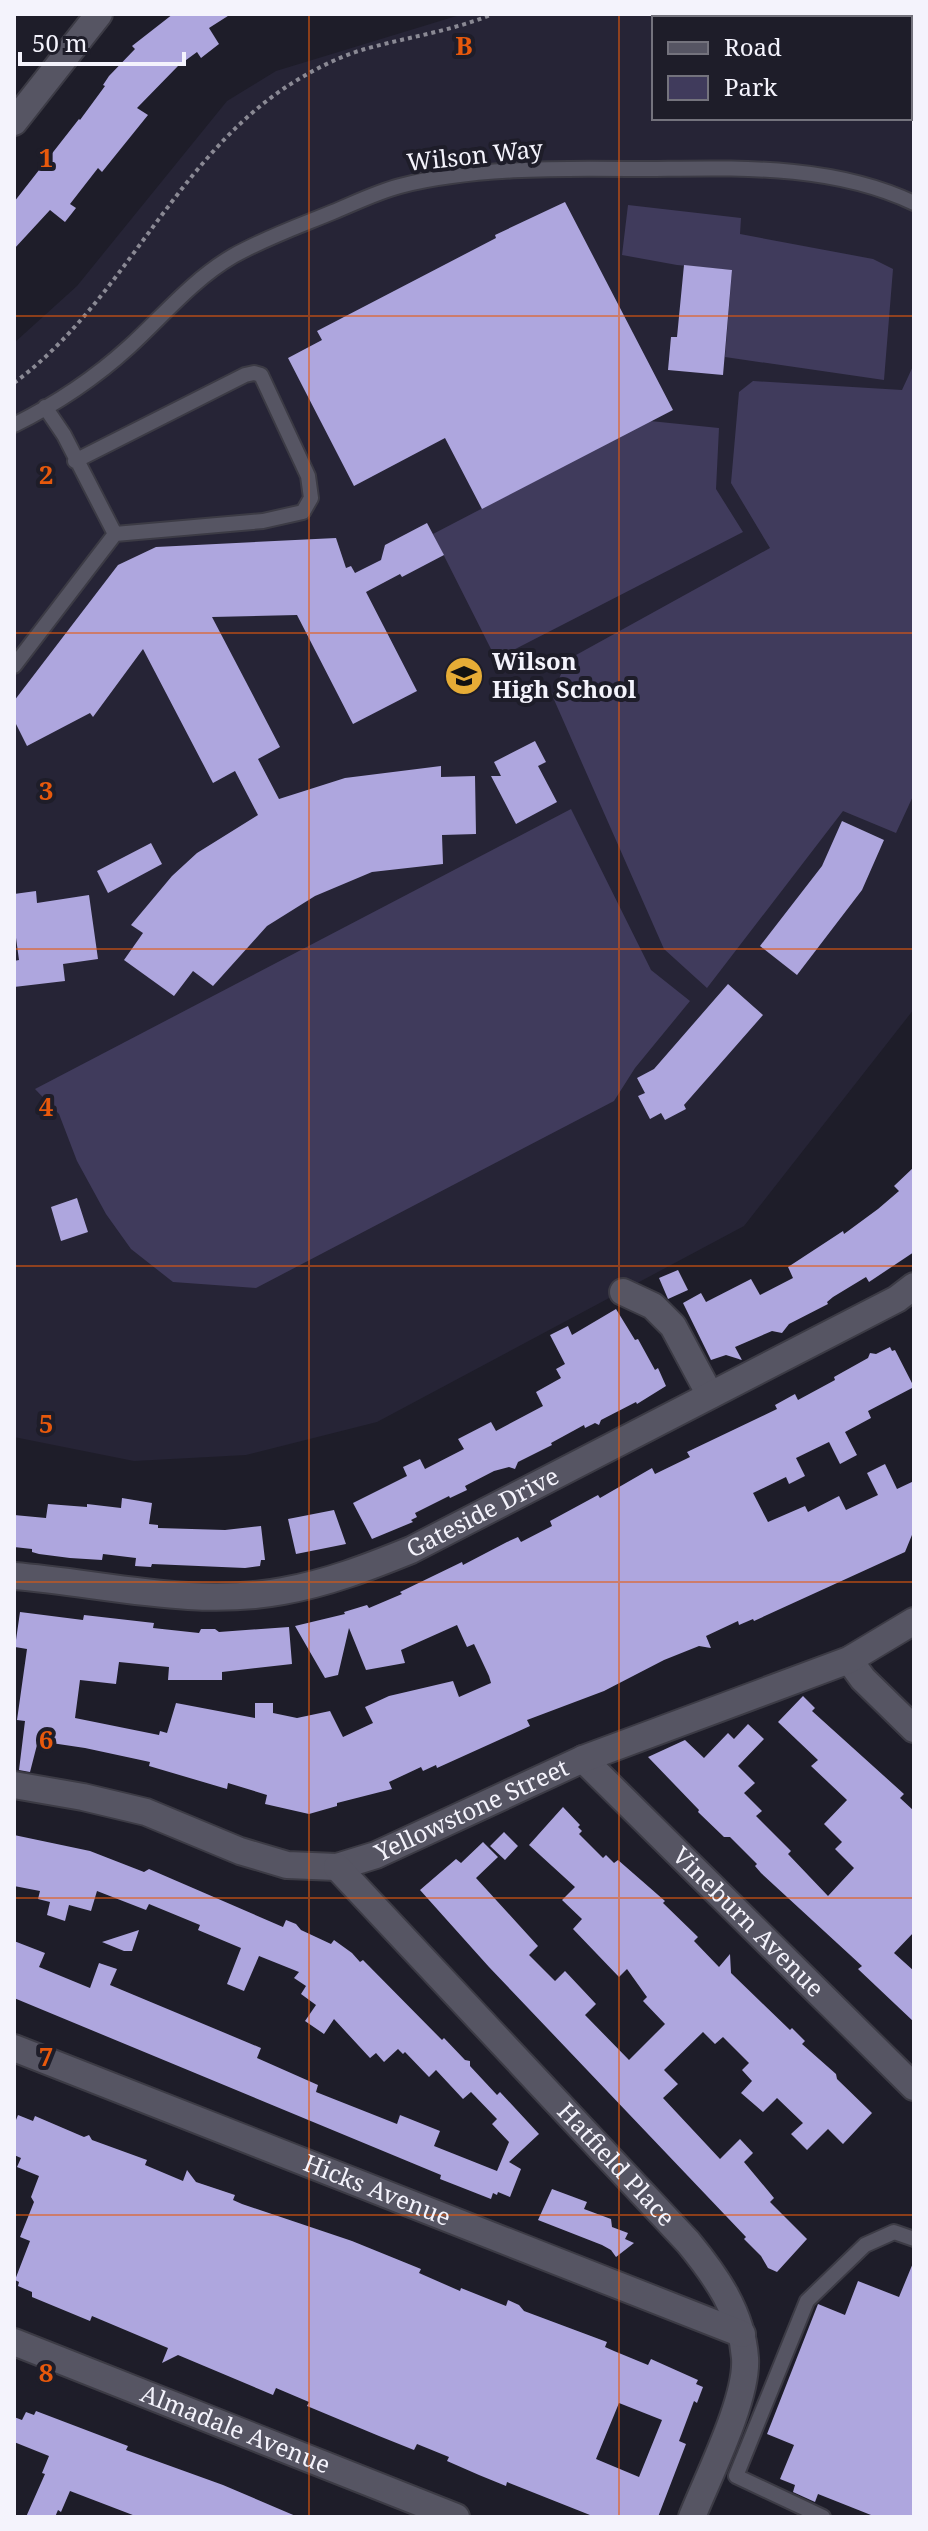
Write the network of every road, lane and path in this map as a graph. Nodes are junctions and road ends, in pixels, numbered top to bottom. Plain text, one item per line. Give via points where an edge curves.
1 (99, 14) edge
2 (493, 14) edge
3 (14, 122) edge
4 (914, 203) edge
5 (14, 383) edge
6 (45, 407) junction
7 (14, 425) edge
8 (75, 461) junction
9 (115, 534) junction
10 (14, 666) edge
11 (623, 1292) dead end
12 (908, 1301) edge
13 (710, 1395) junction
14 (14, 1576) edge
15 (914, 1621) edge
16 (849, 1660) junction
17 (914, 1729) edge
18 (583, 1759) junction
19 (14, 1785) edge
20 (337, 1867) junction
21 (14, 2048) edge
22 (914, 2087) edge
23 (914, 2239) edge
24 (742, 2334) junction
25 (14, 2342) edge
26 (456, 2517) edge
27 (692, 2517) edge
28 (823, 2517) edge

1 - 3 street
2 - 5 path via 362,50 283,89 213,153 72,327
4 - 6 lane, Wilson Way via 855,181 734,169 561,168 399,186 271,237 208,272 116,358
6 - 7 lane, Wilson Way
6 - 8 lane
8 - 9 lane
8 - 9 lane via 245,375 261,375 308,476 311,498 303,512 263,521
9 - 10 lane
11 - 13 street via 653,1306 673,1326
12 - 13 street, Gateside Drive
13 - 14 street, Gateside Drive via 411,1550 344,1576 280,1592 214,1596
15 - 16 street, Yellowstone Street
16 - 17 street
16 - 18 street, Yellowstone Street
18 - 20 street, Yellowstone Street via 376,1855
18 - 22 street, Vineburn Avenue
19 - 20 street, Yellowstone Street via 146,1812 287,1865
20 - 24 street, Hatfield Place via 688,2242 730,2302
21 - 24 street, Hicks Avenue
23 - 28 lane via 894,2232 865,2245 807,2301 736,2476
24 - 27 street, Hatfield Place via 746,2361 740,2395
25 - 26 street, Almadale Avenue

